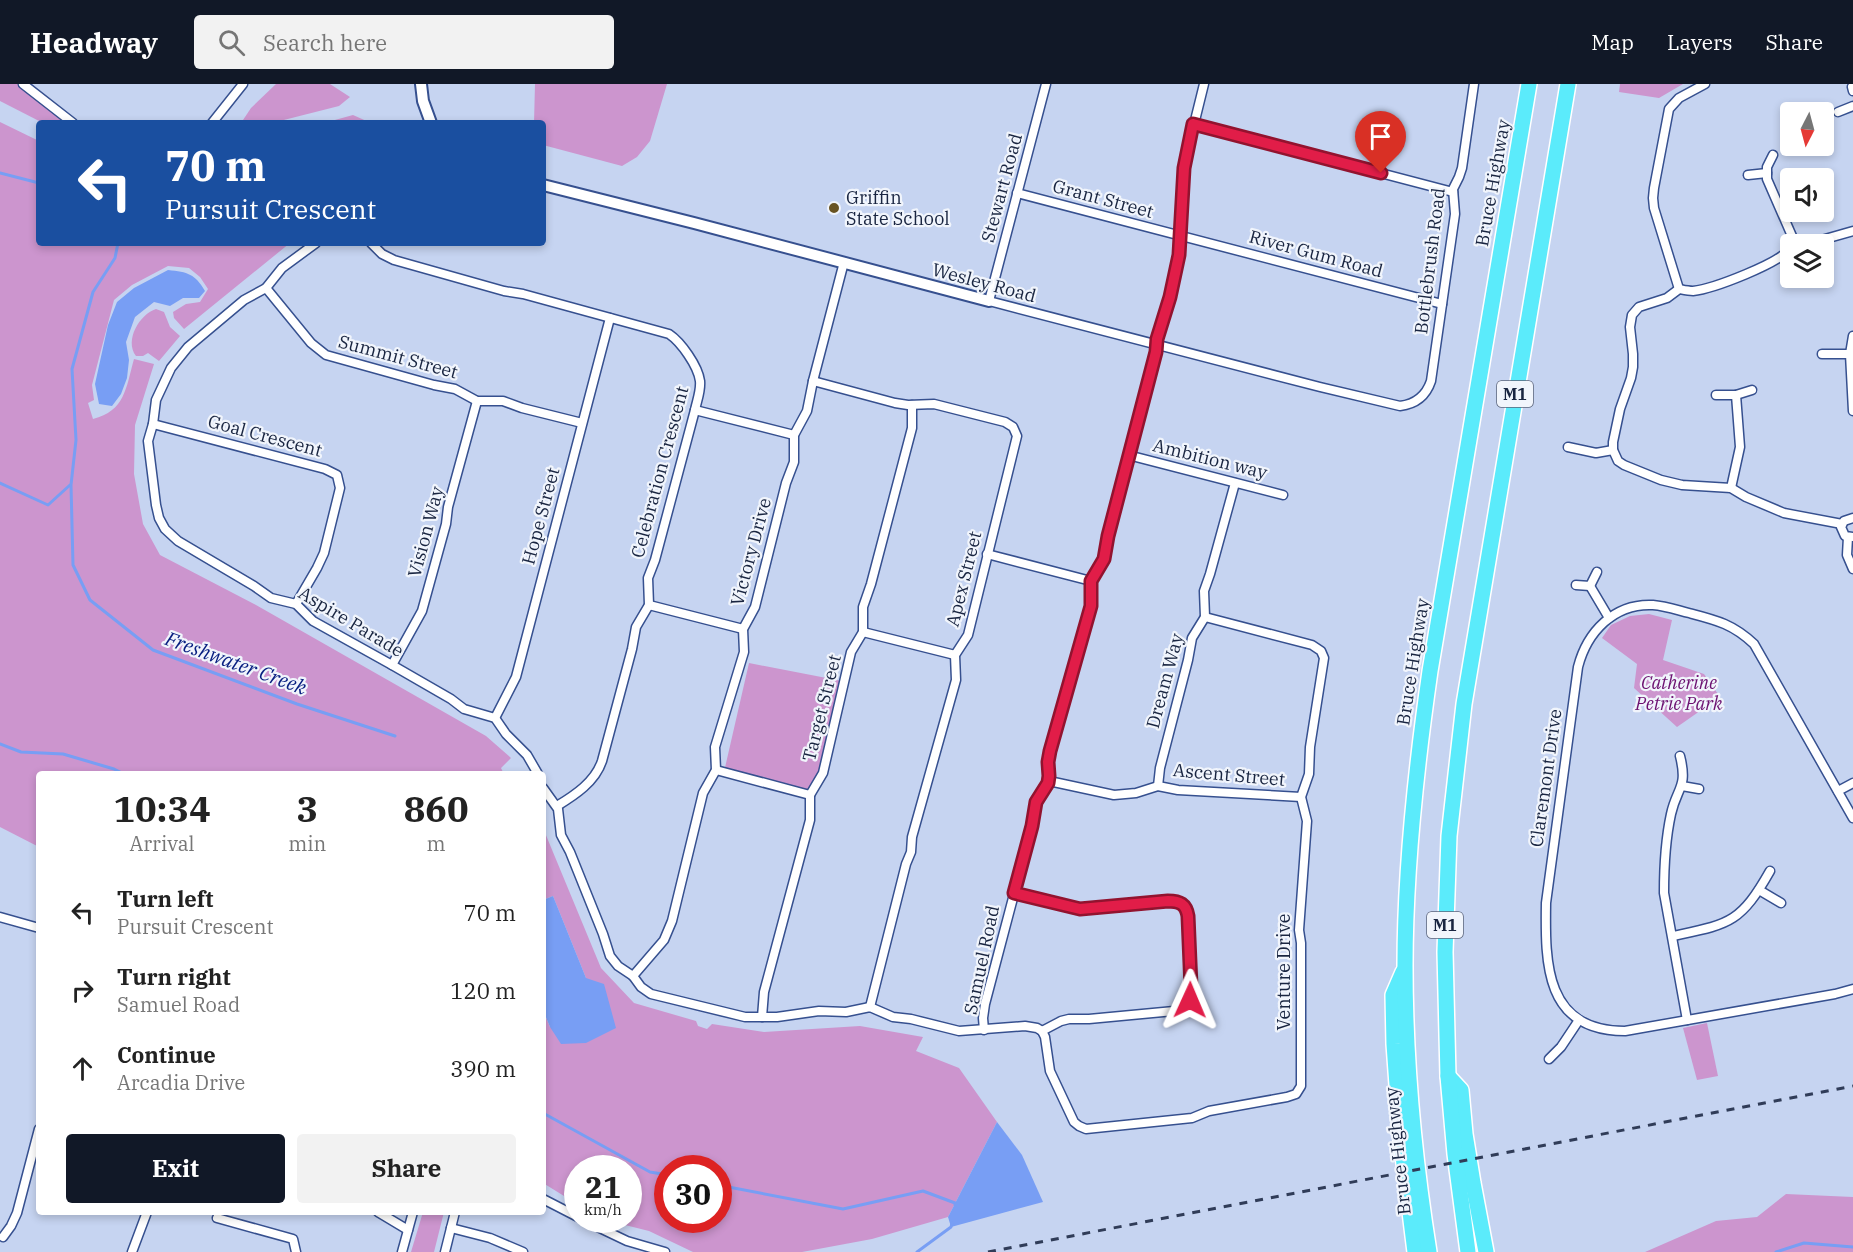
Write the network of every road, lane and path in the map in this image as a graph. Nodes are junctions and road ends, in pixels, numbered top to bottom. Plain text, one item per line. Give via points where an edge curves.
1 (23, 84) edge
2 (243, 84) edge
3 (421, 84) edge
4 (1046, 84) edge
5 (1204, 84) edge
6 (1474, 84) edge
7 (1529, 84) edge
8 (1568, 84) edge
9 (1705, 84) edge
10 (1853, 106) edge
11 (1838, 112) dead end
12 (70, 120) edge
13 (214, 120) edge
14 (430, 120) edge
15 (1193, 124) junction
16 (1773, 155) dead end
17 (1767, 173) junction
18 (1748, 175) dead end
19 (546, 186) edge
20 (1453, 192) junction
21 (1017, 193) junction
22 (1853, 231) edge
23 (1789, 234) edge
24 (1181, 236) junction
25 (1834, 236) edge
26 (312, 246) edge
27 (374, 246) edge
28 (1780, 257) edge
29 (844, 262) junction
30 (266, 288) junction
31 (1679, 289) junction
32 (989, 301) junction
33 (1442, 304) junction
34 (610, 318) junction
35 (1853, 336) edge
36 (1156, 345) junction
37 (1822, 354) dead end
38 (1850, 354) junction
39 (813, 381) junction
40 (1752, 390) dead end
41 (1716, 395) dead end
42 (1736, 395) junction
43 (477, 401) junction
44 (1416, 401) joint
45 (912, 405) junction
46 (695, 410) junction
47 (1853, 411) edge
48 (582, 423) junction
49 (153, 424) junction
50 (794, 435) junction
51 (1568, 447) dead end
52 (1613, 450) junction
53 (1128, 455) junction
54 (1234, 483) junction
55 (1731, 488) junction
56 (1283, 495) dead end
57 (1853, 517) edge
58 (1842, 524) junction
59 (1851, 537) edge
60 (987, 554) junction
61 (1853, 569) edge
62 (1597, 572) dead end
63 (1091, 581) junction
64 (1576, 585) dead end
65 (1590, 586) junction
66 (296, 604) junction
67 (649, 605) junction
68 (1204, 617) junction
69 (1609, 618) junction
70 (743, 629) junction
71 (863, 632) junction
72 (955, 656) junction
73 (392, 665) junction
74 (495, 718) junction
75 (1680, 756) dead end
76 (716, 770) junction
77 (536, 771) edge
78 (1048, 781) junction
79 (1853, 783) edge
80 (1158, 786) junction
81 (1682, 786) junction
82 (1700, 789) dead end
83 (1838, 791) junction
84 (546, 793) edge
85 (810, 795) junction
86 (1301, 797) junction
87 (557, 806) junction
88 (1853, 818) edge
89 (1770, 871) dead end
90 (1759, 890) junction
91 (1014, 893) junction
92 (1781, 903) dead end
93 (0, 917) edge
94 (36, 927) edge
95 (1673, 936) junction
96 (1405, 966) junction
97 (633, 976) junction
98 (1853, 989) edge
99 (870, 1007) junction
100 (762, 1017) junction
101 (1579, 1020) junction
102 (1687, 1020) junction
103 (984, 1030) junction
104 (1042, 1031) junction
105 (1549, 1059) dead end
106 (1448, 1076) junction
107 (36, 1140) edge
108 (546, 1201) edge
109 (564, 1210) edge
110 (146, 1215) edge
111 (383, 1215) edge
112 (412, 1215) edge
113 (454, 1215) edge
114 (217, 1218) dead end
115 (451, 1228) junction
116 (408, 1230) junction
117 (610, 1233) edge
118 (3, 1237) dead end
119 (132, 1252) edge
120 (296, 1252) edge
121 (402, 1252) edge
122 (445, 1252) edge
123 (523, 1252) edge
124 (665, 1252) edge
125 (1415, 1252) edge
126 (1429, 1252) edge
127 (1468, 1252) edge
128 (1486, 1252) edge

1 - 12 street
2 - 13 street
3 - 14 street
4 - 21 street, Stewart Road
5 - 15 street, Samuel Road
6 - 20 street, Bottlebrush Road via 1462,168
7 - 96 highway, Bruce Highway / M1 via 1425,702 1411,827
8 - 106 highway, M1 via 1459,745 1446,887
9 - 31 street via 1669,108 1654,188 1654,208
10 - 11 street
15 - 20 street
15 - 24 street, Samuel Road via 1184,168
16 - 17 street
17 - 18 street
17 - 23 street
19 - 29 street, Wesley Road
20 - 33 street, Bottlebrush Road via 1455,214
21 - 24 street, Grant Street
21 - 32 street, Stewart Road
22 - 25 street
24 - 33 street, River Gum Road
24 - 36 street, Samuel Road via 1176,274
26 - 30 street, Aspire Parade via 282,268
27 - 34 street, Celebration Crescent via 394,260
28 - 31 street via 1744,275 1696,290
29 - 32 street, Wesley Road
29 - 39 street, Victory Drive
30 - 43 street, Summit Street via 311,343 326,355 452,387
30 - 49 street, Aspire Parade via 244,300 181,354 157,397
31 - 52 street via 1667,298 1639,307 1632,315 1633,367
32 - 36 street, Wesley Road
33 - 44 street, Bottlebrush Road via 1431,381 1426,393
34 - 46 street, Celebration Crescent via 669,334 678,341 699,376
34 - 48 street, Hope Street
35 - 38 street
36 - 44 street, Wesley Road via 1390,405 1404,406
36 - 53 street, Samuel Road
37 - 38 street
38 - 47 street
39 - 45 street, Apex Street via 895,404
39 - 50 street, Victory Drive via 805,417
40 - 42 street
41 - 42 street
42 - 55 street via 1740,447
43 - 48 street, Summit Street via 502,401
43 - 73 street, Vision Way via 422,612
45 - 60 street, Apex Street via 942,406 1005,422 1015,429 1016,444
45 - 71 street, Target Street via 912,428 863,607
46 - 50 street
46 - 67 street, Celebration Crescent via 648,578
48 - 74 street, Hope Street via 516,677
49 - 66 street, Aspire Parade via 148,448 157,512 165,529 271,598
49 - 66 street, Goal Crescent via 337,475 340,488 324,553
50 - 70 street, Victory Drive via 794,462 756,607
51 - 52 street via 1596,453
52 - 55 street via 1624,465 1661,480
53 - 54 street, Ambition way
53 - 63 street, Samuel Road via 1104,559
54 - 56 street, Ambition way
54 - 68 street, Dream Way via 1204,591
55 - 58 street via 1784,513
57 - 58 street
58 - 59 street via 1841,530
59 - 61 street via 1847,555
60 - 63 street
60 - 72 street, Apex Street via 968,636
62 - 65 street
63 - 78 street, Samuel Road via 1091,606 1050,751
64 - 65 street
65 - 69 street
66 - 73 street, Aspire Parade via 313,621
67 - 70 street
67 - 87 street, Celebration Crescent via 636,627 600,767 588,783
68 - 80 street, Dream Way via 1192,638
68 - 86 street, Venture Drive via 1312,645 1323,654 1309,774
69 - 83 street, Claremont Drive via 1636,606 1652,605 1710,618 1742,633 1754,644
69 - 101 street, Claremont Drive via 1588,641 1578,667 1546,903 1551,981 1563,1004
70 - 76 street, Victory Drive via 744,652 715,747
71 - 72 street
71 - 85 street, Target Street via 851,652 823,773
72 - 99 street, Apex Street via 956,680
73 - 74 street, Aspire Parade via 468,711
74 - 77 street
75 - 81 street
76 - 85 street
76 - 97 street, Victory Drive via 703,793 669,928 664,940
78 - 80 street, Ascent Street via 1114,795
78 - 91 street, Samuel Road via 1036,802
79 - 83 street
80 - 86 street, Ascent Street
81 - 82 street
81 - 95 street via 1671,814 1664,876
83 - 88 street, Claremont Drive
84 - 87 street
85 - 100 street, Target Street via 810,820 764,992
86 - 104 street, Venture Drive via 1307,821 1299,930 1302,1081 1296,1094 1192,1118 1082,1128 1071,1117 1052,1075
87 - 97 street via 561,835 610,956
89 - 90 street
90 - 92 street
90 - 95 street via 1726,923
91 - 103 street, Samuel Road via 984,1009
91 - 104 street via 1080,909 1174,901 1184,905 1188,916 1191,992 1186,1006 1174,1011 1065,1019
93 - 94 street
95 - 102 street
96 - 125 highway via 1393,995 1394,1035 1401,1140
96 - 126 highway, Bruce Highway / M1 via 1412,1120
97 - 100 street via 654,996 734,1015
98 - 102 street, Claremont Drive
99 - 100 street
99 - 103 street via 893,1017 955,1030
101 - 102 street, Claremont Drive via 1610,1031
101 - 105 street
103 - 104 street via 1026,1026
106 - 127 highway, M1
106 - 128 highway via 1461,1090
107 - 118 street via 17,1213
108 - 109 street
110 - 119 street
111 - 116 street
112 - 116 street
113 - 115 street
114 - 120 street via 293,1239
115 - 122 street
115 - 123 street
116 - 121 street
117 - 124 street

